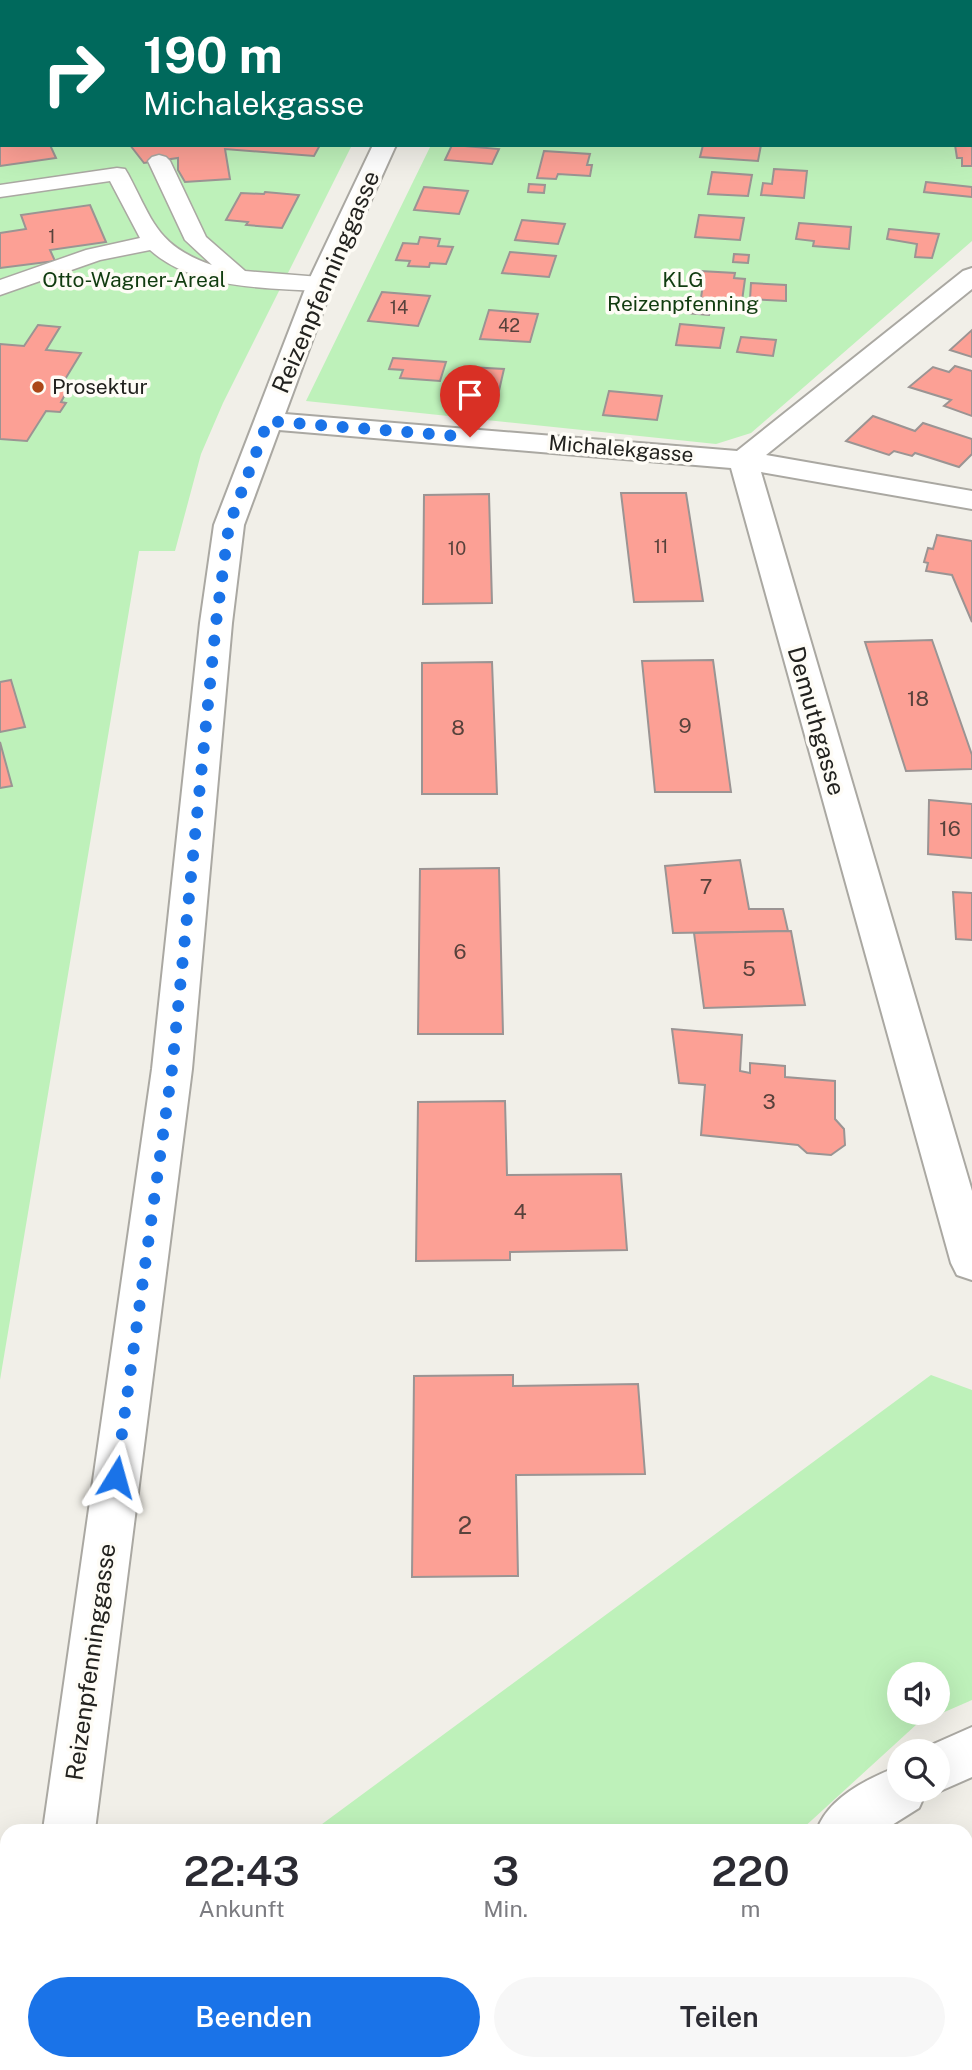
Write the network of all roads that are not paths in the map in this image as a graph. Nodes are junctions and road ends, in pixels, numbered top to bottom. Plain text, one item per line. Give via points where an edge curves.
1 (307, 0) edge
2 (318, 0) edge
3 (384, 147) edge
4 (159, 161) dead end
5 (0, 191) edge
6 (154, 242) junction
7 (972, 276) edge
8 (241, 278) junction
9 (320, 284) junction
10 (0, 288) edge
11 (268, 421) junction
12 (743, 460) junction
13 (972, 500) edge
14 (972, 1263) edge
15 (972, 1751) edge
16 (950, 1761) edge
17 (887, 1799) edge
18 (70, 1824) edge
19 (850, 1824) edge

1 - 2 lane
3 - 9 street, Reizenpfenninggasse
4 - 8 lane via 196,240
5 - 6 lane via 117,174
6 - 8 lane via 184,264
6 - 10 lane via 94,255
7 - 12 street
8 - 9 lane
9 - 11 street, Reizenpfenninggasse
11 - 12 street, Michalekgasse
11 - 18 street, Reizenpfenninggasse via 229,525 172,1069
12 - 13 street, Michalekgasse
12 - 14 street, Demuthgasse
15 - 16 street
17 - 19 street

